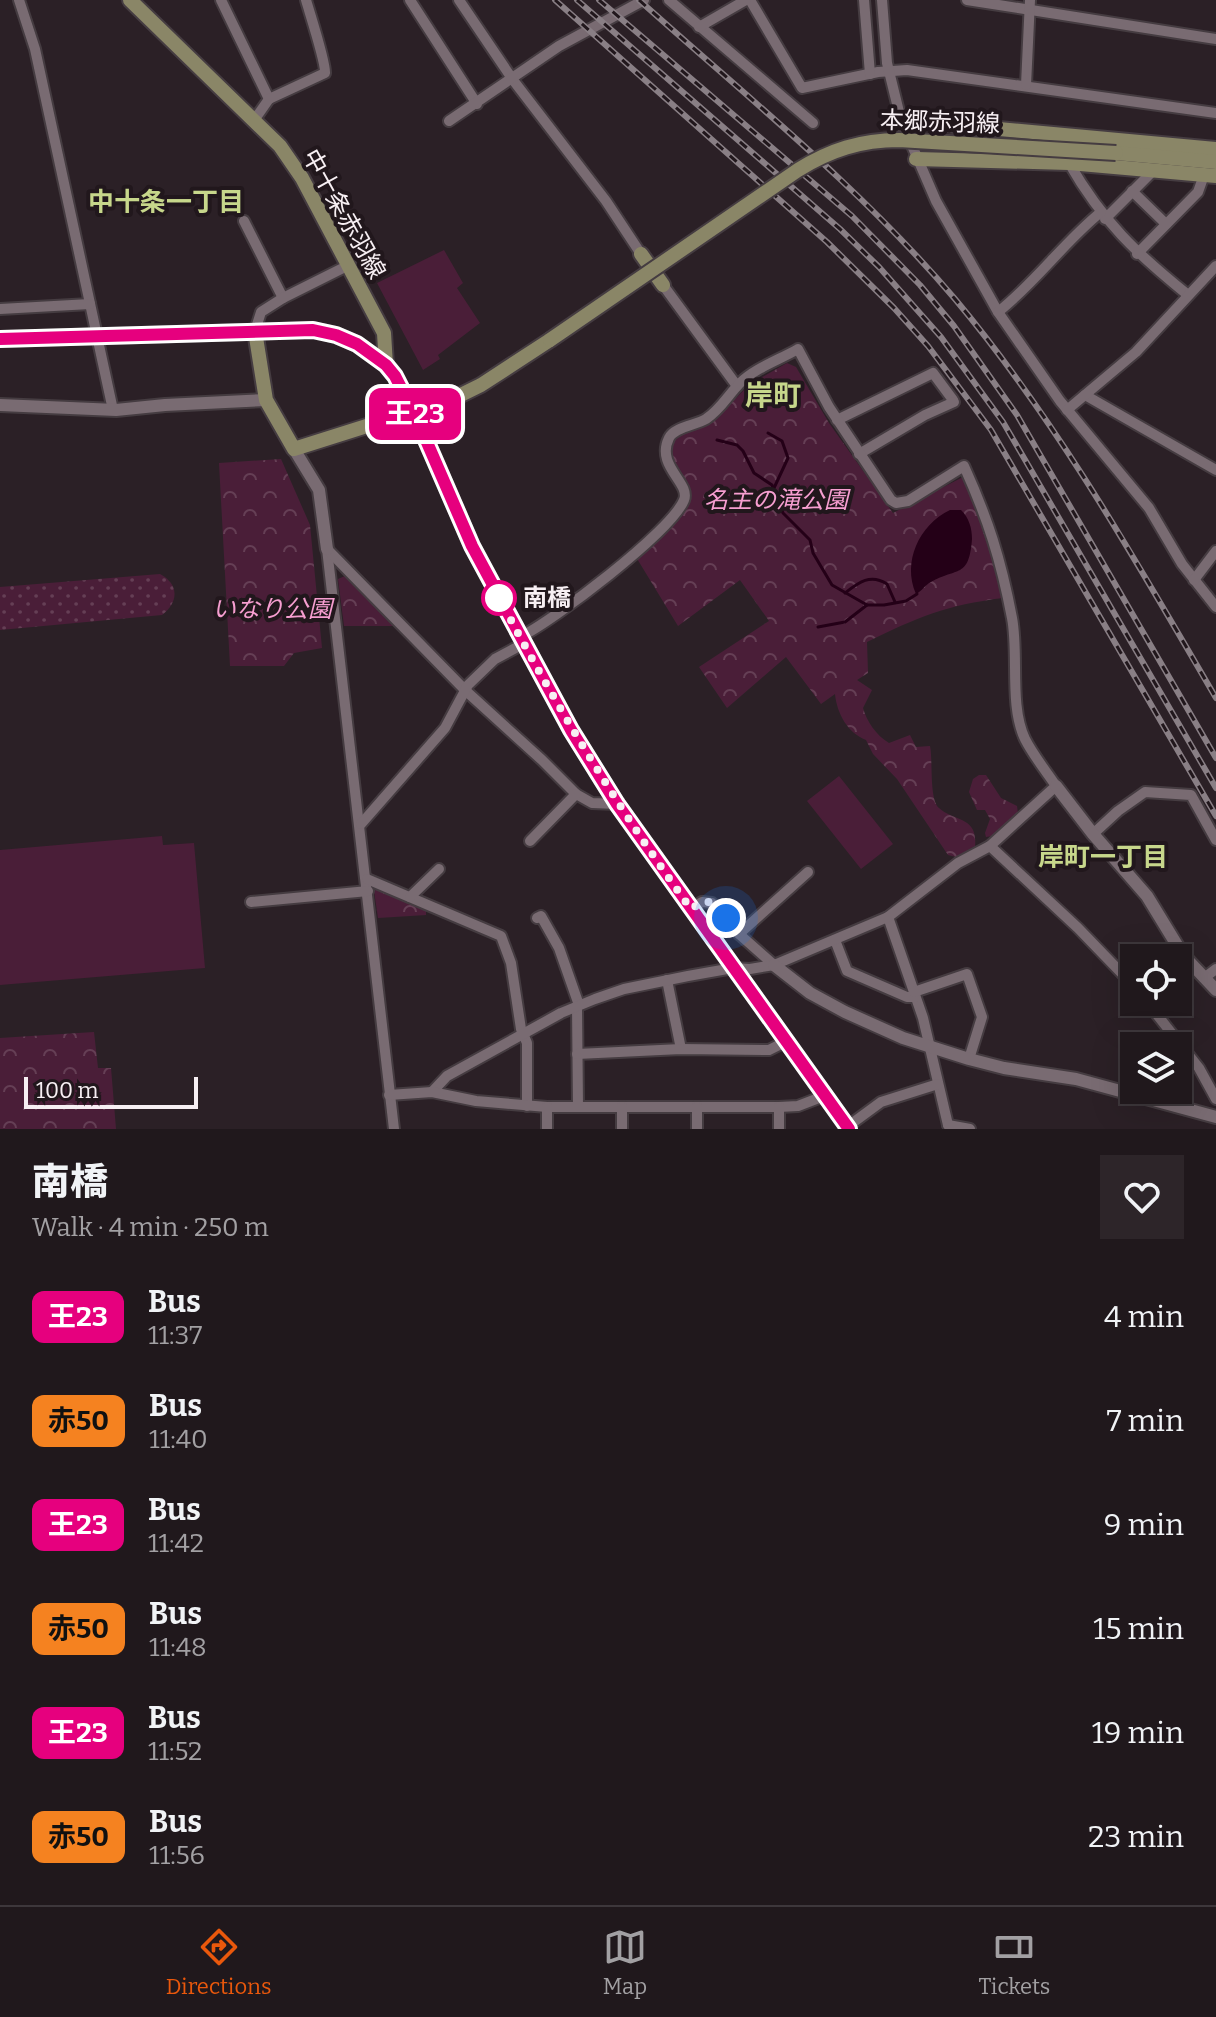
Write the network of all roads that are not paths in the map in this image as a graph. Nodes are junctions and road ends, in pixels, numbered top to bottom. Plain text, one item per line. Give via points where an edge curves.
1 (19, 0) edge
2 (130, 0) edge
3 (221, 0) edge
4 (306, 0) edge
5 (410, 0) edge
6 (459, 0) edge
7 (644, 0) edge
8 (669, 0) edge
9 (748, 0) edge
10 (864, 0) edge
11 (882, 0) edge
12 (967, 0) edge
13 (1030, 5) edge
14 (699, 27) junction
15 (1216, 39) edge
16 (890, 70) junction
17 (870, 74) junction
18 (513, 80) junction
19 (1026, 85) junction
20 (269, 99) junction
21 (477, 104) junction
22 (1216, 113) edge
23 (255, 119) junction
24 (901, 120) junction
25 (449, 121) dead end
26 (813, 123) dead end
27 (1216, 149) edge
28 (916, 159) junction
29 (1216, 162) edge
30 (1069, 163) junction
31 (1153, 171) junction
32 (1210, 175) edge
33 (1132, 191) junction
34 (1103, 216) junction
35 (244, 221) dead end
36 (1166, 224) junction
37 (641, 254) joint
38 (1137, 254) junction
39 (349, 265) junction
40 (1216, 266) edge
41 (659, 279) junction
42 (1188, 295) junction
43 (283, 298) junction
44 (90, 304) junction
45 (0, 309) edge
46 (998, 312) junction
47 (255, 331) junction
48 (98, 336) junction
49 (0, 339) edge
50 (552, 341) junction
51 (386, 365) junction
52 (737, 386) junction
53 (1085, 395) junction
54 (266, 400) junction
55 (0, 405) edge
56 (113, 410) junction
57 (1067, 410) junction
58 (416, 417) junction
59 (392, 418) dead end
60 (837, 420) junction
61 (294, 449) junction
62 (859, 454) junction
63 (1216, 470) edge
64 (327, 549) junction
65 (1216, 551) edge
66 (1194, 580) junction
67 (1216, 607) edge
68 (521, 640) junction
69 (466, 691) junction
70 (1056, 786) junction
71 (576, 794) junction
72 (617, 804) junction
73 (361, 824) junction
74 (1093, 834) junction
75 (1216, 840) edge
76 (530, 841) dead end
77 (990, 846) junction
78 (439, 869) dead end
79 (808, 872) dead end
80 (367, 885) junction
81 (410, 897) junction
82 (251, 902) dead end
83 (691, 909) junction
84 (888, 917) junction
85 (537, 918) dead end
86 (739, 934) junction
87 (835, 940) junction
88 (774, 965) junction
89 (733, 968) junction
90 (1216, 969) edge
91 (1120, 972) edge
92 (1204, 978) junction
93 (667, 980) junction
94 (1216, 990) edge
95 (914, 995) junction
96 (578, 1005) junction
97 (1158, 1016) edge
98 (523, 1034) junction
99 (785, 1042) junction
100 (930, 1047) junction
101 (681, 1049) junction
102 (577, 1054) junction
103 (969, 1059) junction
104 (938, 1084) junction
105 (432, 1092) junction
106 (389, 1095) junction
107 (824, 1096) junction
108 (1216, 1099) edge
109 (527, 1106) junction
110 (578, 1106) junction
111 (547, 1107) junction
112 (622, 1107) junction
113 (697, 1107) junction
114 (779, 1107) junction
115 (1216, 1117) edge
116 (946, 1127) edge
117 (848, 1128) edge
118 (394, 1129) edge
119 (547, 1129) edge
120 (622, 1129) edge
121 (697, 1129) edge
122 (779, 1129) edge
123 (970, 1129) edge

1 - 44 street via 35,49
2 - 23 main road, 中十条赤羽線
3 - 20 street
4 - 20 street via 325,73
5 - 21 street
6 - 18 street
7 - 18 street via 559,46
8 - 14 street
9 - 14 street
9 - 17 street via 802,88
10 - 17 street
11 - 16 street
12 - 13 street
13 - 15 street
13 - 19 street
14 - 26 street
16 - 17 street
16 - 19 street
16 - 24 street
18 - 21 street
18 - 37 street
19 - 22 street
20 - 23 street
21 - 25 street
23 - 39 main road, 中十条赤羽線 via 292,161
24 - 27 main road
24 - 28 street
28 - 30 main road
28 - 46 street
29 - 50 main road, 本郷赤羽線, bridge via 899,140 840,148 798,170
30 - 31 main road
30 - 34 street
31 - 32 main road
31 - 33 street
32 - 36 street
33 - 34 street
33 - 36 street
34 - 38 street
34 - 46 street via 1072,236 1045,270
35 - 43 street
36 - 38 street
37 - 41 main road
38 - 42 street
39 - 43 street
39 - 51 main road, 中十条赤羽線 via 384,333
40 - 42 street
41 - 50 main road, 本郷赤羽線
41 - 52 street
42 - 53 street via 1136,352
43 - 47 street via 261,312
44 - 45 street
44 - 48 street
46 - 57 street
47 - 48 main road
47 - 51 main road via 324,332 357,344
47 - 54 main road
48 - 49 main road
48 - 56 street
50 - 58 main road, 本郷赤羽線
51 - 58 main road
52 - 60 street via 798,349
52 - 68 street via 705,420 668,439 669,468 685,492 673,515 601,581
53 - 57 street
53 - 63 street
54 - 56 street
54 - 61 main road
55 - 56 street
57 - 66 street via 1142,498
58 - 68 main road via 472,546
59 - 61 main road
60 - 62 street
60 - 62 street via 933,373 954,401
61 - 64 street via 319,490
62 - 70 street via 896,503 964,466 989,521 1004,579 1025,738
64 - 69 street
64 - 73 street
65 - 66 street
66 - 67 street
68 - 69 street
68 - 72 main road
69 - 71 street
69 - 73 street via 445,728
70 - 74 street
70 - 77 street
71 - 72 street via 592,803
71 - 76 street
72 - 83 main road
73 - 80 street
74 - 75 street via 1145,792 1191,795
74 - 92 street via 1147,896 1183,955
77 - 84 street via 958,863
77 - 91 street
78 - 81 street
79 - 86 street
80 - 81 street
80 - 82 street
80 - 106 street
81 - 98 street via 501,936
83 - 86 street via 712,903
83 - 89 main road
84 - 87 street
84 - 95 street
85 - 96 street via 541,916 559,948
86 - 88 street
87 - 88 street
87 - 95 street via 847,971 907,997
88 - 89 street
88 - 100 street via 845,1012
89 - 93 street
89 - 99 main road
90 - 92 street
92 - 94 street
93 - 96 street
93 - 101 street
95 - 100 street
95 - 103 street via 967,974 982,1017
96 - 98 street
96 - 102 street
97 - 108 street
98 - 105 street via 447,1076
98 - 109 street
99 - 101 street via 769,1050
99 - 107 main road
100 - 103 street
100 - 104 street
101 - 102 street
102 - 110 street
103 - 115 street via 1068,1077
104 - 116 street
104 - 117 street via 881,1102
105 - 106 street
105 - 109 street
106 - 118 street
107 - 114 street
107 - 117 main road
109 - 111 street
110 - 111 street
110 - 112 street
111 - 119 street
112 - 113 street
112 - 120 street
113 - 114 street
113 - 121 street
114 - 122 street
116 - 123 street

